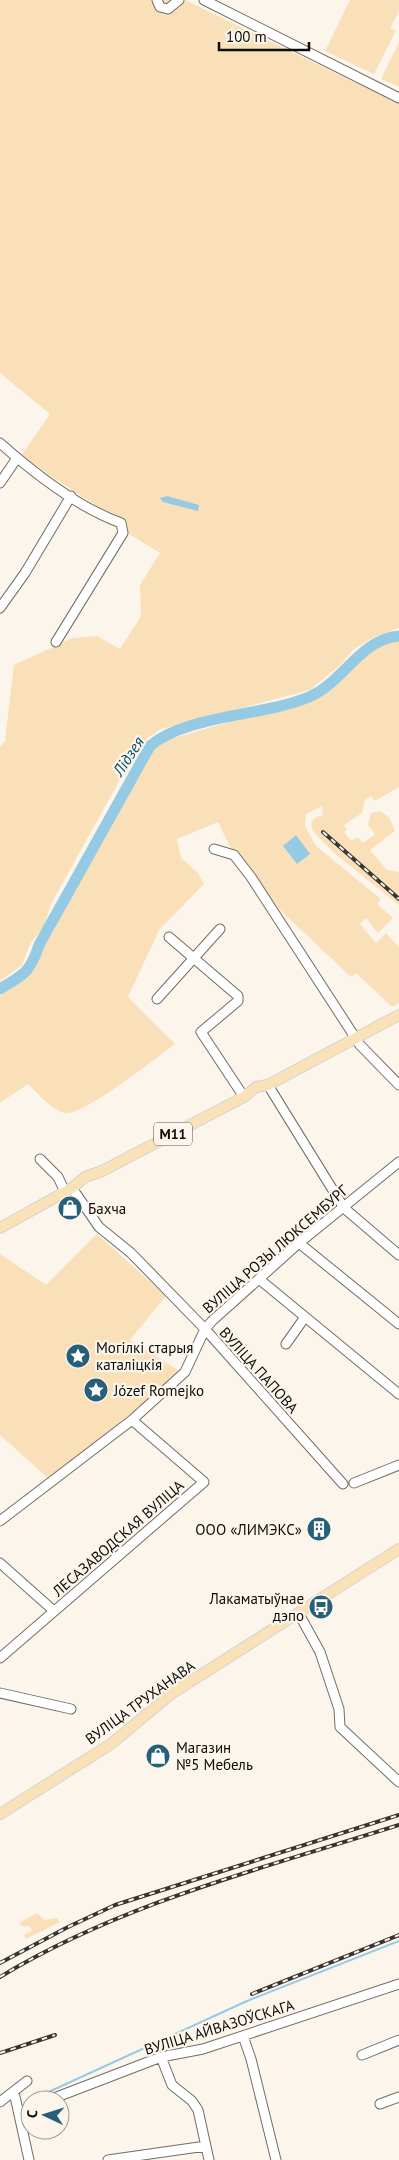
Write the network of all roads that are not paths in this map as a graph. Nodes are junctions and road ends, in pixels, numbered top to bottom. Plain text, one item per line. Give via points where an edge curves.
1 (157, 0) edge
2 (179, 0) edge
3 (204, 0) edge
4 (399, 98) edge
5 (0, 443) edge
6 (17, 458) junction
7 (0, 483) edge
8 (71, 496) junction
9 (0, 608) edge
10 (56, 642) dead end
11 (214, 849) dead end
12 (220, 929) dead end
13 (169, 937) dead end
14 (194, 958) junction
15 (157, 1000) dead end
16 (399, 1015) edge
17 (356, 1038) junction
18 (268, 1085) junction
19 (399, 1086) edge
20 (244, 1097) junction
21 (40, 1159) dead end
22 (399, 1162) edge
23 (69, 1190) junction
24 (344, 1208) junction
25 (0, 1228) edge
26 (299, 1243) junction
27 (399, 1255) edge
28 (259, 1279) junction
29 (305, 1317) junction
30 (399, 1324) edge
31 (205, 1329) junction
32 (286, 1344) dead end
33 (399, 1394) edge
34 (132, 1420) junction
35 (399, 1465) edge
36 (354, 1483) dead end
37 (343, 1484) dead end
38 (0, 1521) edge
39 (399, 1550) edge
40 (0, 1563) edge
41 (54, 1611) junction
42 (299, 1614) junction
43 (0, 1658) edge
44 (0, 1693) edge
45 (71, 1709) dead end
46 (399, 1782) edge
47 (0, 1814) edge
48 (399, 1984) edge
49 (243, 2036) junction
50 (399, 2040) edge
51 (362, 2055) dead end
52 (161, 2057) junction
53 (27, 2081) dead end
54 (14, 2092) junction
55 (70, 2092) edge
56 (399, 2096) edge
57 (0, 2102) edge
58 (380, 2104) dead end
59 (20, 2113) edge
60 (25, 2140) edge
61 (206, 2146) junction
62 (29, 2160) edge
63 (108, 2160) edge
64 (209, 2160) edge
65 (276, 2160) edge

1 - 2 street via 160,7 168,9
3 - 4 street
5 - 6 street
6 - 7 street
6 - 8 street
8 - 9 street
8 - 10 street via 121,522 123,533
11 - 17 street via 234,855
12 - 14 street
13 - 14 street
14 - 15 street
14 - 20 street via 238,996 238,1001 201,1032
16 - 17 main road, М11
17 - 18 main road, М11
17 - 19 street
18 - 20 main road, М11 via 256,1087
18 - 24 street
20 - 23 main road, М11 via 85,1177
21 - 23 street, ВУЛІЦА ПАПОВА
22 - 24 street, ВУЛІЦА РОЗЫ ЛЮКСЕМБУРГ
23 - 25 main road, М11
23 - 31 street, ВУЛІЦА ПАПОВА via 99,1227 131,1253
24 - 26 street, ВУЛІЦА РОЗЫ ЛЮКСЕМБУРГ
24 - 27 street
26 - 28 street, ВУЛІЦА РОЗЫ ЛЮКСЕМБУРГ
26 - 30 street
28 - 29 street
28 - 31 street, ВУЛІЦА РОЗЫ ЛЮКСЕМБУРГ
29 - 32 street
29 - 33 street
31 - 34 street, ВУЛІЦА РОЗЫ ЛЮКСЕМБУРГ via 185,1372
31 - 37 street, ВУЛІЦА ПАПОВА
34 - 38 street, ВУЛІЦА РОЗЫ ЛЮКСЕМБУРГ
34 - 41 street, ЛЕСАЗАВОДСКАЯ ВУЛІЦА via 204,1482
35 - 36 street
39 - 42 main road, ВУЛІЦА ТРУХАНАВА
40 - 41 street
41 - 43 street, ЛЕСАЗАВОДСКАЯ ВУЛІЦА
42 - 46 street via 320,1652 339,1709 340,1727
42 - 47 main road, ВУЛІЦА ТРУХАНАВА via 171,1694 111,1744
44 - 45 street
48 - 49 street, ВУЛІЦА АЙВАЗОЎСКАГА
49 - 52 street, ВУЛІЦА АЙВАЗОЎСКАГА via 203,2049
49 - 65 street
50 - 51 street
52 - 55 street, ВУЛІЦА АЙВАЗОЎСКАГА
52 - 61 street via 172,2085 198,2110
53 - 54 street
54 - 57 street
54 - 59 street
56 - 58 street
60 - 62 street
61 - 63 street
61 - 64 street

